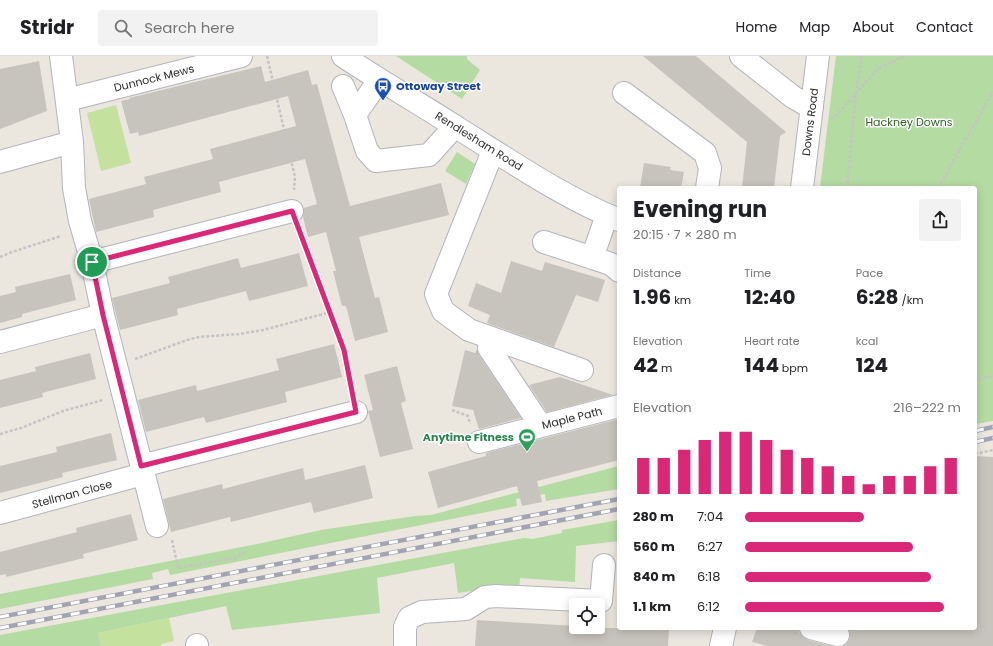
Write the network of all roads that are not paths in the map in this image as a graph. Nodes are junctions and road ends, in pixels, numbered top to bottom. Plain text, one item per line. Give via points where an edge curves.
1 (62, 56) edge
2 (241, 56) edge
3 (343, 56) edge
4 (741, 56) edge
5 (818, 56) edge
6 (379, 80) junction
7 (343, 86) dead end
8 (624, 93) dead end
9 (67, 100) junction
10 (811, 113) junction
11 (355, 115) junction
12 (455, 126) junction
13 (72, 142) junction
14 (493, 151) junction
15 (0, 162) edge
16 (707, 186) edge
17 (802, 186) edge
18 (292, 211) road end
19 (613, 217) edge
20 (544, 242) dead end
21 (592, 258) junction
22 (92, 262) junction
23 (617, 269) edge
24 (103, 315) junction
25 (0, 342) edge
26 (489, 348) dead end
27 (582, 370) dead end
28 (617, 407) edge
29 (356, 412) road end
30 (541, 426) junction
31 (475, 434) road end
32 (142, 470) junction
33 (0, 513) edge
34 (157, 526) dead end
35 (604, 565) dead end
36 (725, 630) edge
37 (819, 630) edge
38 (838, 635) dead end
39 (406, 646) edge
40 (721, 646) edge

1 - 9 street
2 - 9 street, Dunnock Mews
3 - 6 street, Rendlesham Road
4 - 10 street
5 - 10 street, Downs Road
6 - 11 street
6 - 12 street, Rendlesham Road
7 - 11 street
8 - 16 street via 705,153 710,168
9 - 13 street
10 - 17 street, Downs Road
11 - 12 street via 367,151 376,161 429,155
12 - 14 street, Rendlesham Road
13 - 15 street
13 - 22 street via 74,188
14 - 19 street, Rendlesham Road
14 - 27 street via 436,294 443,311 468,330
18 - 22 street
19 - 21 street
20 - 21 street
21 - 23 street via 611,264
22 - 24 street
24 - 25 street
24 - 32 street
26 - 30 street
28 - 30 street, Maple Path
29 - 32 street, Stellman Close
30 - 31 street, Maple Path
32 - 33 street, Stellman Close
32 - 34 street
35 - 39 street via 602,601 485,597 466,609 422,612 409,618 405,627
36 - 40 street
37 - 38 street

